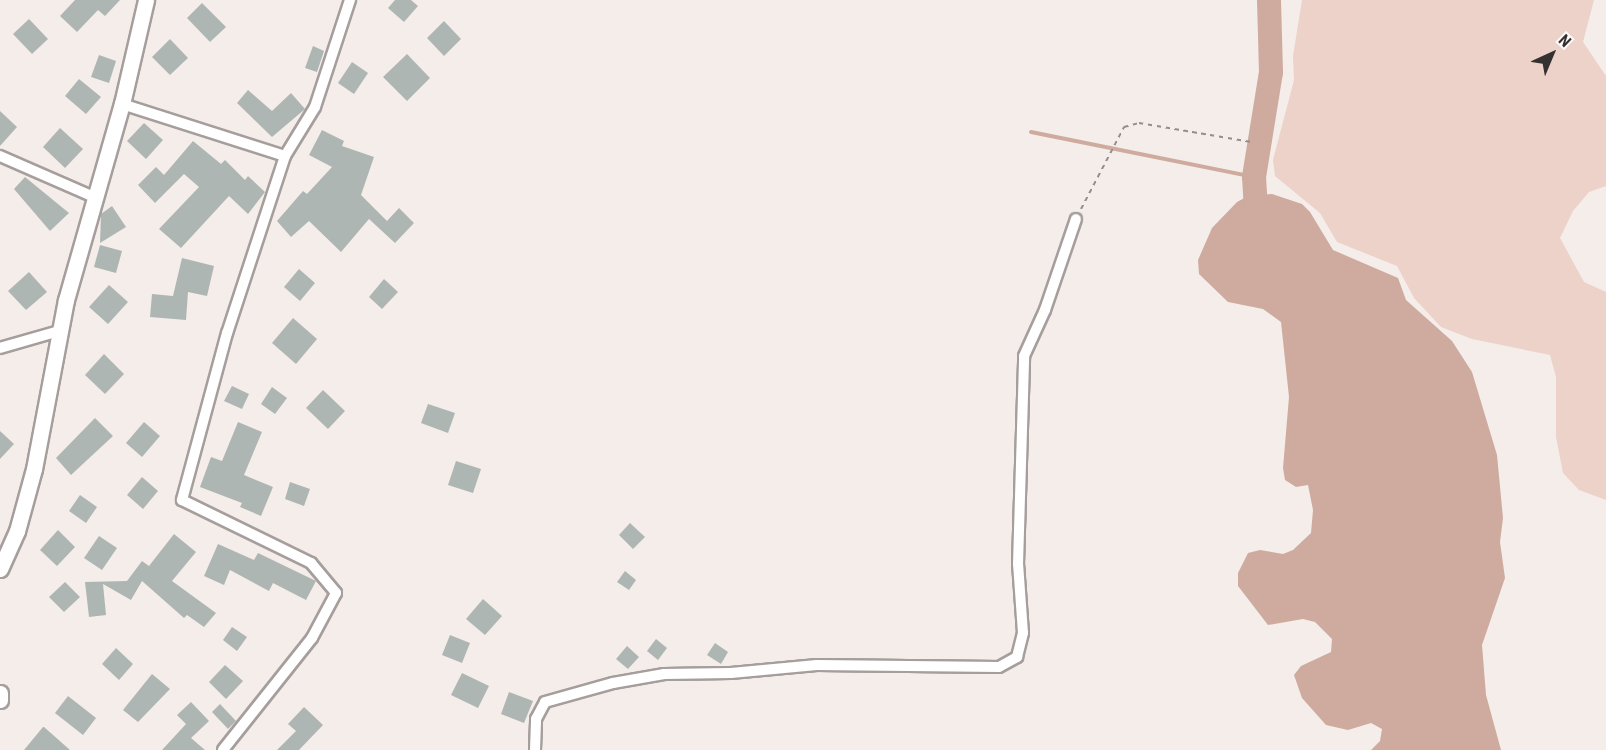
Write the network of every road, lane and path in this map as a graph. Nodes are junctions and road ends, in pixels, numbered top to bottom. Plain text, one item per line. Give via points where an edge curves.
1 (146, 0) edge
2 (350, 0) edge
3 (122, 104) junction
4 (1251, 142) dead end
5 (0, 156) edge
6 (285, 156) junction
7 (96, 198) junction
8 (1076, 219) joint
9 (59, 330) junction
10 (0, 348) edge
11 (0, 570) edge
12 (0, 693) edge
13 (0, 700) edge
14 (223, 750) edge
15 (535, 750) edge

1 - 3 street
2 - 6 street via 315,107
3 - 6 street
3 - 7 street
4 - 8 path via 1139,123 1124,127
5 - 7 street
6 - 14 street via 227,333 182,500 311,563 336,593 312,638
7 - 9 street
8 - 15 street via 1045,310 1024,356 1018,564 1023,633 1017,657 999,667 817,665 731,674 664,674 613,683 545,702 536,720
9 - 10 street
9 - 11 street via 34,469 17,531
12 - 13 street

